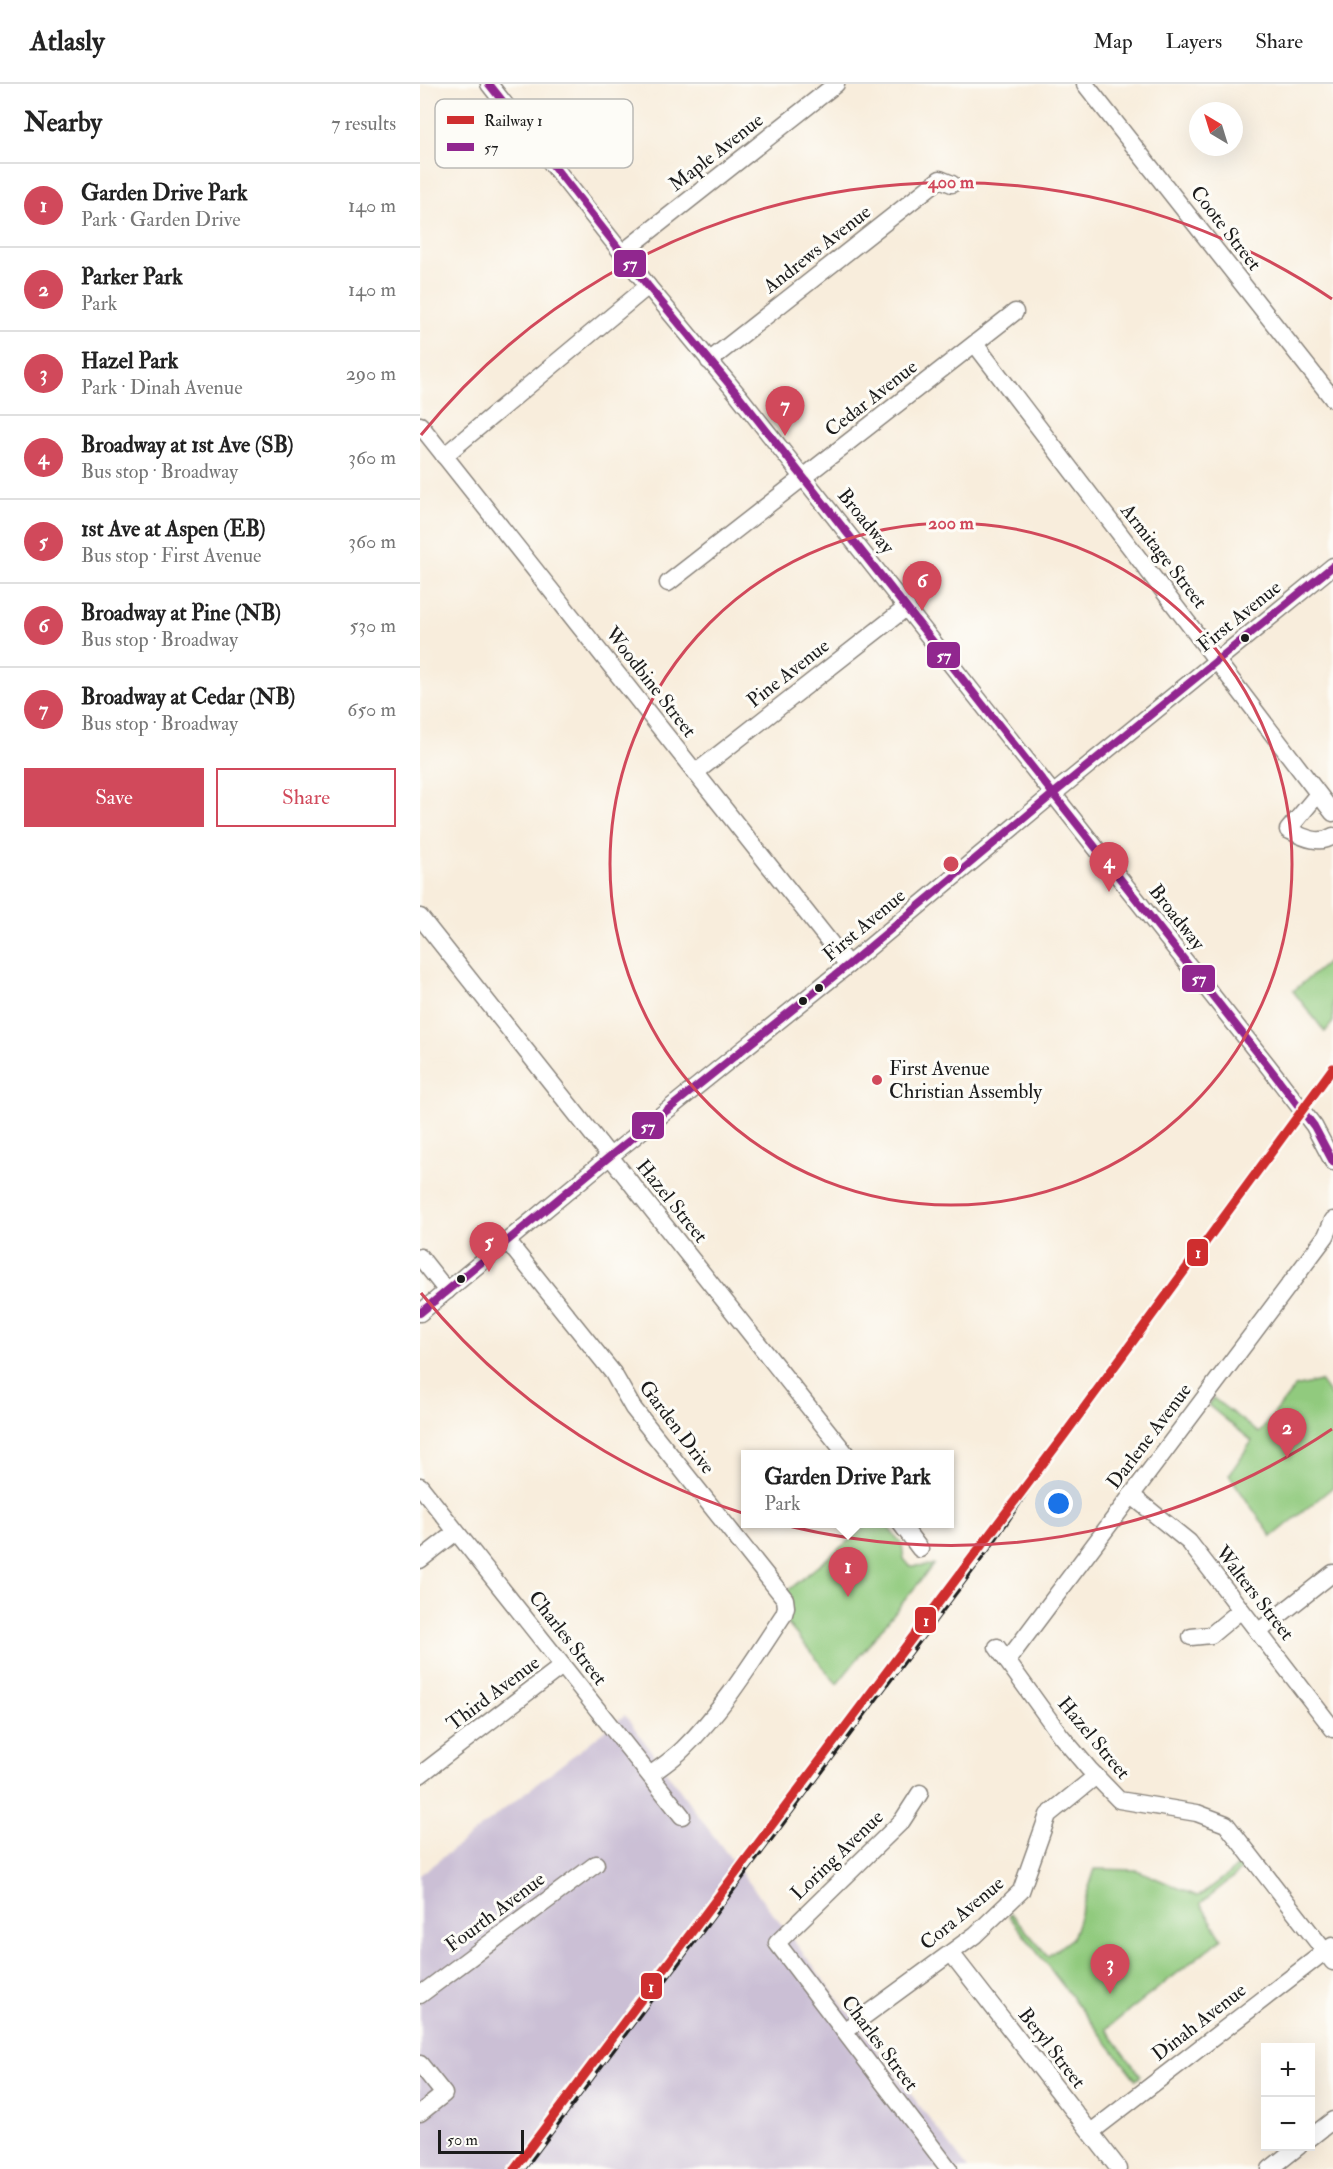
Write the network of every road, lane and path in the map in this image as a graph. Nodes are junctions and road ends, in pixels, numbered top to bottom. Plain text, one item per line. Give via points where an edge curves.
1 (489, 84) edge
2 (836, 84) edge
3 (1085, 84) edge
4 (501, 99) edge
5 (555, 168) edge
6 (952, 184) dead end
7 (622, 253) junction
8 (648, 286) junction
9 (1015, 312) dead end
10 (975, 344) junction
11 (709, 361) junction
12 (1333, 399) edge
13 (420, 425) edge
14 (444, 456) junction
15 (803, 477) junction
16 (1333, 566) edge
17 (668, 583) dead end
18 (907, 607) junction
19 (1218, 660) junction
20 (695, 772) junction
21 (1053, 794) junction
22 (1318, 794) junction
23 (1333, 813) edge
24 (1333, 836) edge
25 (420, 917) edge
26 (848, 965) junction
27 (609, 1157) junction
28 (1333, 1162) edge
29 (1333, 1220) edge
30 (1329, 1234) edge
31 (508, 1242) junction
32 (420, 1257) edge
33 (447, 1291) junction
34 (420, 1313) edge
35 (842, 1450) edge
36 (420, 1486) edge
37 (1131, 1495) junction
38 (904, 1528) edge
39 (456, 1532) junction
40 (920, 1549) dead end
41 (420, 1560) edge
42 (1333, 1573) edge
43 (1241, 1610) junction
44 (1258, 1632) junction
45 (1191, 1637) dead end
46 (997, 1647) dead end
47 (1007, 1661) junction
48 (562, 1666) junction
49 (1332, 1725) edge
50 (420, 1775) edge
51 (650, 1775) junction
52 (1096, 1776) junction
53 (921, 1793) dead end
54 (682, 1816) dead end
55 (596, 1864) dead end
56 (777, 1943) joint
57 (951, 1953) junction
58 (1330, 1953) edge
59 (420, 1995) edge
60 (844, 2031) junction
61 (420, 2064) edge
62 (420, 2113) edge
63 (1333, 2120) edge
64 (1091, 2132) junction
65 (1315, 2135) edge
66 (1293, 2151) edge
67 (949, 2169) edge
68 (1119, 2169) edge
69 (1270, 2169) edge

1 - 4 street, Broadway
2 - 7 street, Maple Avenue
3 - 12 street, Coote Street
5 - 7 street, Broadway
6 - 11 street, Andrews Avenue via 940,179
7 - 8 street, Broadway
8 - 11 street, Broadway
8 - 14 street
9 - 10 street, Cedar Avenue
10 - 15 street, Cedar Avenue
10 - 19 street, Armitage Street
11 - 15 street, Broadway
13 - 14 street, Woodbine Street
14 - 20 street, Woodbine Street
15 - 17 street, Cedar Avenue
15 - 18 street, Broadway
16 - 19 street, First Avenue
18 - 20 street, Pine Avenue
18 - 21 street, Broadway
19 - 21 street, First Avenue
19 - 22 street, Armitage Street
20 - 26 street, Woodbine Street
21 - 26 street, First Avenue
21 - 28 street, Broadway via 1302,1110
22 - 23 street, Armitage Street
22 - 24 street via 1287,830 1309,840
25 - 27 street, Hazel Street
26 - 27 street, First Avenue
27 - 31 street, First Avenue
27 - 35 street, Hazel Street
29 - 30 street, Darlene Avenue
30 - 37 street, Darlene Avenue
31 - 33 street, First Avenue
31 - 51 street, Garden Drive via 610,1368 633,1408 784,1599 784,1614 744,1675 681,1751
32 - 33 street
33 - 34 street, First Avenue
36 - 39 street, Charles Street
37 - 43 street, Walters Street via 1189,1542
37 - 47 street, Darlene Avenue
38 - 40 street
39 - 41 street
39 - 48 street, Charles Street
42 - 44 street
43 - 44 street, Walters Street
43 - 45 street via 1211,1635
44 - 49 street, Walters Street
46 - 47 street, Hazel Street
47 - 52 street, Hazel Street via 1061,1736
48 - 50 street, Third Avenue
48 - 51 street, Charles Street
51 - 54 street, Charles Street
52 - 57 street, Cora Avenue via 1048,1815 1021,1891
52 - 58 street, Hazel Street via 1119,1800 1197,1813 1226,1824
53 - 56 street, Loring Avenue via 902,1821
55 - 59 street, Fourth Avenue
56 - 60 street, Charles Street
57 - 60 street, Cora Avenue
57 - 64 street, Beryl Street
58 - 64 street, Dinah Avenue
60 - 67 street, Charles Street
61 - 62 street via 444,2094
63 - 65 street
64 - 68 street, Beryl Street
66 - 69 street

